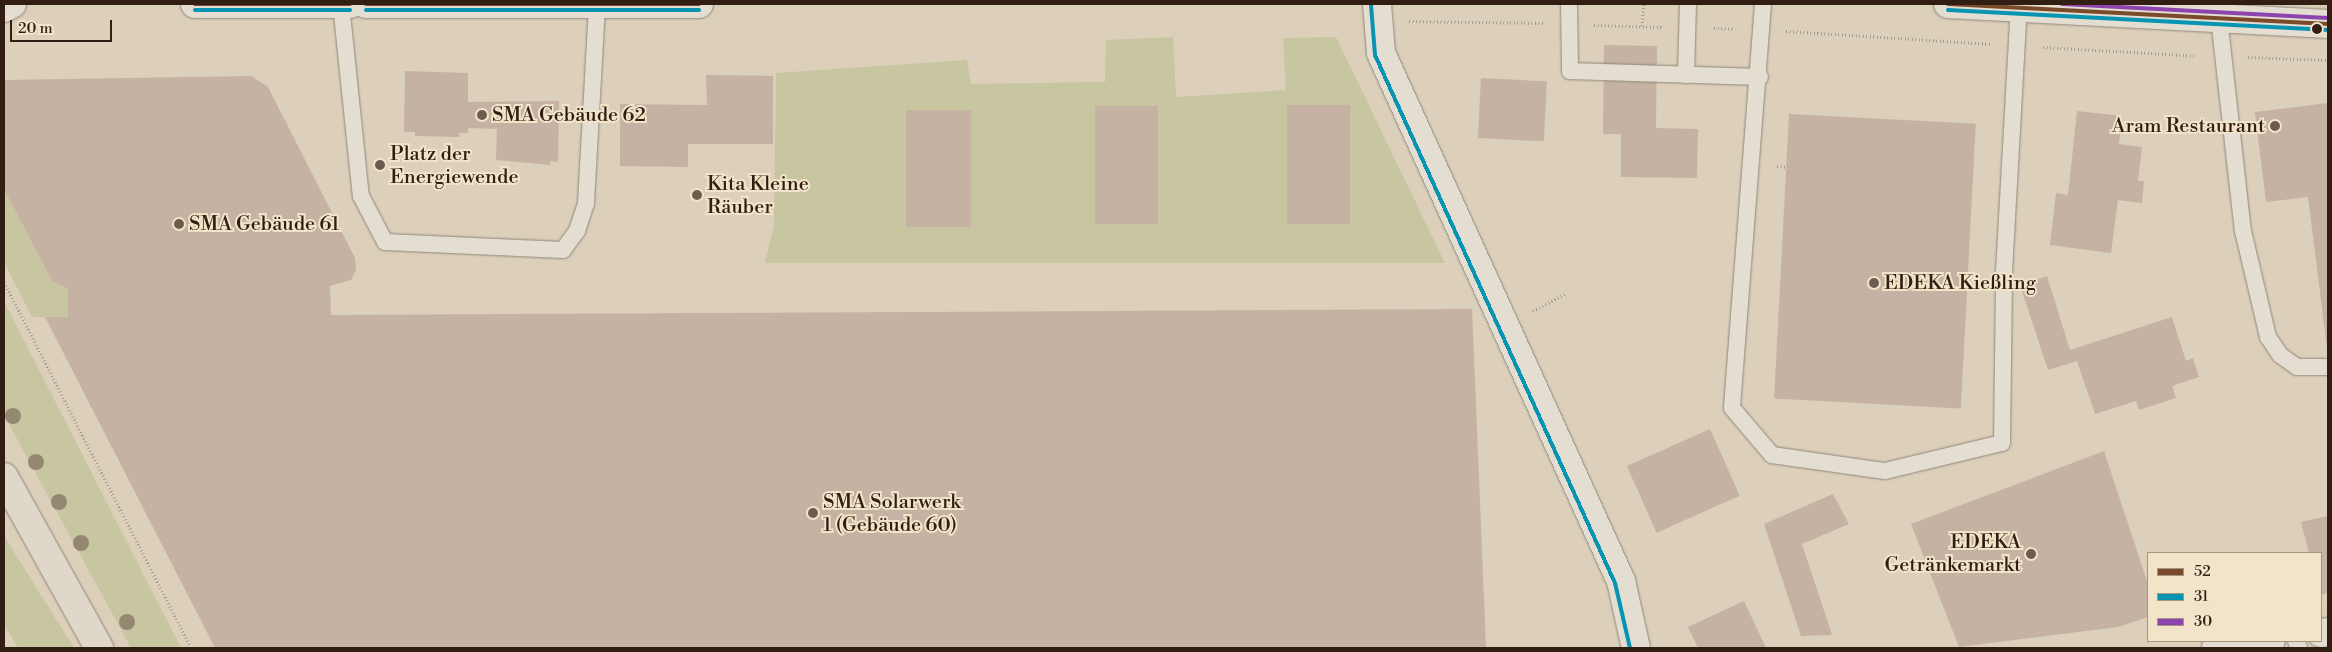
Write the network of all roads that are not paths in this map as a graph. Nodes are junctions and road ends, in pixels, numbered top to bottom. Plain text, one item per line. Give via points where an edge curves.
1 (12, 4) edge
2 (195, 4) edge
3 (341, 4) edge
4 (350, 4) edge
5 (366, 4) edge
6 (597, 4) edge
7 (699, 4) edge
8 (1569, 4) edge
9 (1688, 4) edge
10 (1763, 4) edge
11 (1948, 4) edge
12 (2019, 6) edge
13 (4, 8) edge
14 (1376, 12) edge
15 (2219, 18) junction
16 (2328, 24) edge
17 (1686, 75) junction
18 (1760, 77) junction
19 (2328, 367) edge
20 (4, 477) edge
21 (2263, 642) edge
22 (99, 648) edge
23 (1636, 648) edge
24 (2216, 648) edge

1 - 13 main road
2 - 3 main road
3 - 4 main road
3 - 6 lane via 361,196 385,242 563,250 577,231 586,203
5 - 6 main road
6 - 7 main road
8 - 17 lane via 1570,71
9 - 17 lane
10 - 18 lane
11 - 12 main road
12 - 15 main road
12 - 18 lane via 2004,272 2002,443 1884,471 1772,455 1732,408
14 - 23 main road via 1381,53 1622,581
15 - 16 main road
15 - 19 lane via 2243,231 2268,337 2280,355 2297,367
17 - 18 lane
20 - 22 main road
21 - 24 main road

